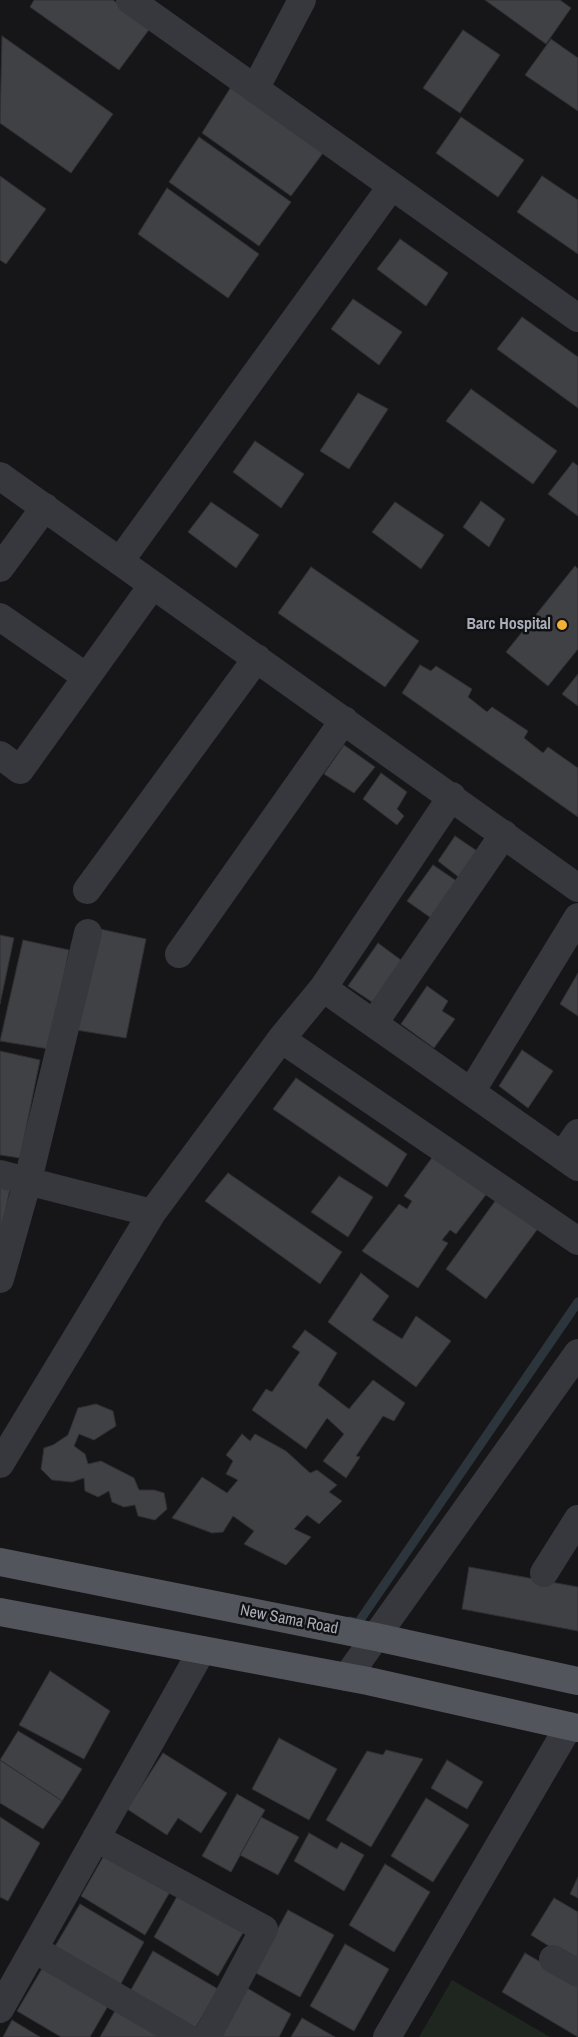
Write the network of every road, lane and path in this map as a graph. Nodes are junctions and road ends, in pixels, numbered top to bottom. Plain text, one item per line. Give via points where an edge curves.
1 (130, 0) edge
2 (302, 0) edge
3 (255, 88) junction
4 (391, 187) junction
5 (578, 318) edge
6 (0, 476) edge
7 (45, 507) junction
8 (120, 561) junction
9 (0, 568) edge
10 (152, 586) junction
11 (0, 617) edge
12 (256, 658) junction
13 (85, 676) junction
14 (344, 720) junction
15 (0, 755) edge
16 (452, 796) junction
17 (504, 834) junction
18 (578, 888) edge
19 (87, 890) dead end
20 (578, 917) edge
21 (88, 933) dead end
22 (179, 954) dead end
23 (323, 988) junction
24 (374, 1023) junction
25 (282, 1039) junction
26 (471, 1092) junction
27 (578, 1133) edge
28 (570, 1162) edge
29 (0, 1174) edge
30 (28, 1180) junction
31 (152, 1213) junction
32 (578, 1241) edge
33 (0, 1279) edge
34 (578, 1353) edge
35 (0, 1464) edge
36 (578, 1519) edge
37 (0, 1562) edge
38 (544, 1573) dead end
39 (0, 1612) edge
40 (376, 1637) junction
41 (202, 1650) junction
42 (347, 1677) junction
43 (578, 1681) edge
44 (573, 1726) edge
45 (96, 1838) junction
46 (34, 1949) junction
47 (554, 1959) dead end
48 (578, 1973) edge
49 (0, 2009) edge
50 (186, 2037) edge
51 (208, 2037) edge
52 (387, 2037) edge

1 - 3 street
2 - 3 street
3 - 4 street
4 - 5 street
4 - 8 street
6 - 7 street
7 - 8 street
7 - 9 street
8 - 10 street
10 - 12 street
10 - 13 street
11 - 13 street
12 - 14 street
12 - 19 street
13 - 15 street via 20,770
14 - 16 street
14 - 22 street
16 - 17 street
16 - 23 street
17 - 18 street
17 - 24 street
20 - 26 street
21 - 30 street
23 - 24 street
23 - 25 street
24 - 26 street
25 - 31 street
25 - 32 street
26 - 28 street
27 - 28 street
29 - 30 street
30 - 31 street
30 - 33 street
31 - 35 street
34 - 40 street
36 - 38 street
37 - 40 main road, New Sama Road
39 - 41 main road
40 - 42 street
40 - 43 main road, New Sama Road
41 - 42 main road
41 - 45 street
42 - 44 main road
44 - 52 street
45 - 46 street
45 - 51 street via 264,1929
46 - 49 street
46 - 50 street
47 - 48 street

